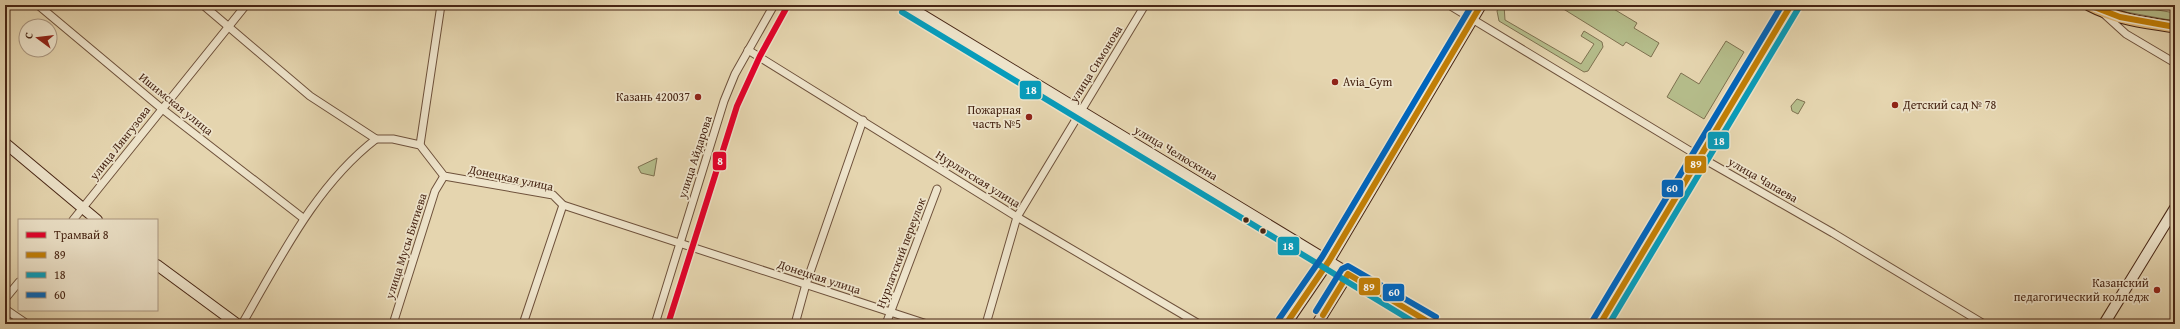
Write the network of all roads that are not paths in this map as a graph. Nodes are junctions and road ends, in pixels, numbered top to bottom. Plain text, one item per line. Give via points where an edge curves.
1 (38, 5) edge
2 (203, 5) edge
3 (246, 5) edge
4 (442, 5) edge
5 (774, 5) edge
6 (906, 5) edge
7 (1145, 5) edge
8 (1449, 5) edge
9 (1481, 5) edge
10 (1792, 5) edge
11 (2089, 5) edge
12 (2103, 12) junction
13 (1473, 19) junction
14 (228, 25) junction
15 (2175, 27) edge
16 (748, 50) junction
17 (2175, 64) edge
18 (161, 108) junction
19 (1080, 110) junction
20 (862, 120) junction
21 (376, 139) junction
22 (5, 143) edge
23 (420, 145) junction
24 (1700, 157) junction
25 (444, 176) junction
26 (937, 189) dead end
27 (563, 206) junction
28 (2175, 208) edge
29 (82, 209) junction
30 (1017, 217) junction
31 (303, 218) junction
32 (74, 219) edge
33 (97, 219) edge
34 (679, 244) junction
35 (1329, 261) junction
36 (158, 266) edge
37 (1348, 274) junction
38 (18, 283) edge
39 (806, 284) junction
40 (5, 299) edge
41 (5, 309) edge
42 (890, 312) junction
43 (27, 324) edge
44 (237, 324) edge
45 (242, 324) edge
46 (393, 324) edge
47 (523, 324) edge
48 (655, 324) edge
49 (795, 324) edge
50 (886, 324) edge
51 (927, 324) edge
52 (986, 324) edge
53 (1199, 324) edge
54 (1286, 324) edge
55 (1317, 324) edge
56 (1432, 324) edge
57 (1600, 324) edge
58 (1984, 324) edge
59 (2104, 324) edge

1 - 18 street, Ишимская улица
2 - 14 street
3 - 14 street, улица Лянгузова
4 - 23 street
5 - 16 street, улица Айдарова
6 - 19 main road, улица Челюскина
7 - 19 street, улица Симонова
8 - 13 street, улица Чапаева
9 - 13 main road
10 - 24 main road
11 - 12 main road
12 - 15 main road
12 - 17 street via 2126,34
13 - 24 street, улица Чапаева
13 - 35 main road
14 - 18 street, улица Лянгузова
14 - 21 street via 310,96
16 - 20 street, Нурлатская улица
16 - 34 street, улица Айдарова via 724,101
18 - 29 street, улица Лянгузова
18 - 31 street, Ишимская улица
19 - 30 street, улица Симонова
19 - 35 main road, улица Челюскина
20 - 30 street, Нурлатская улица
20 - 39 street
21 - 23 street via 392,139
21 - 31 street via 359,152
22 - 29 main road
23 - 25 street
24 - 57 main road
24 - 58 street, улица Чапаева
25 - 27 street, Донецкая улица via 554,195
25 - 46 street, улица Мусы Бигиева via 435,191
26 - 42 street, Нурлатский переулок
27 - 34 street, Донецкая улица via 658,235
27 - 47 street
28 - 59 main road
29 - 32 street, улица Лянгузова
29 - 33 main road
30 - 52 street, улица Симонова
30 - 53 street, Нурлатская улица
31 - 45 street
34 - 39 street, Донецкая улица
34 - 48 street, улица Айдарова
35 - 37 main road, улица Челюскина
35 - 54 main road
36 - 44 main road
37 - 55 main road
37 - 56 main road, улица Челюскина
38 - 40 street
39 - 42 street, Донецкая улица
39 - 49 street
41 - 43 street
42 - 50 street, Нурлатский переулок
42 - 51 street, Донецкая улица

